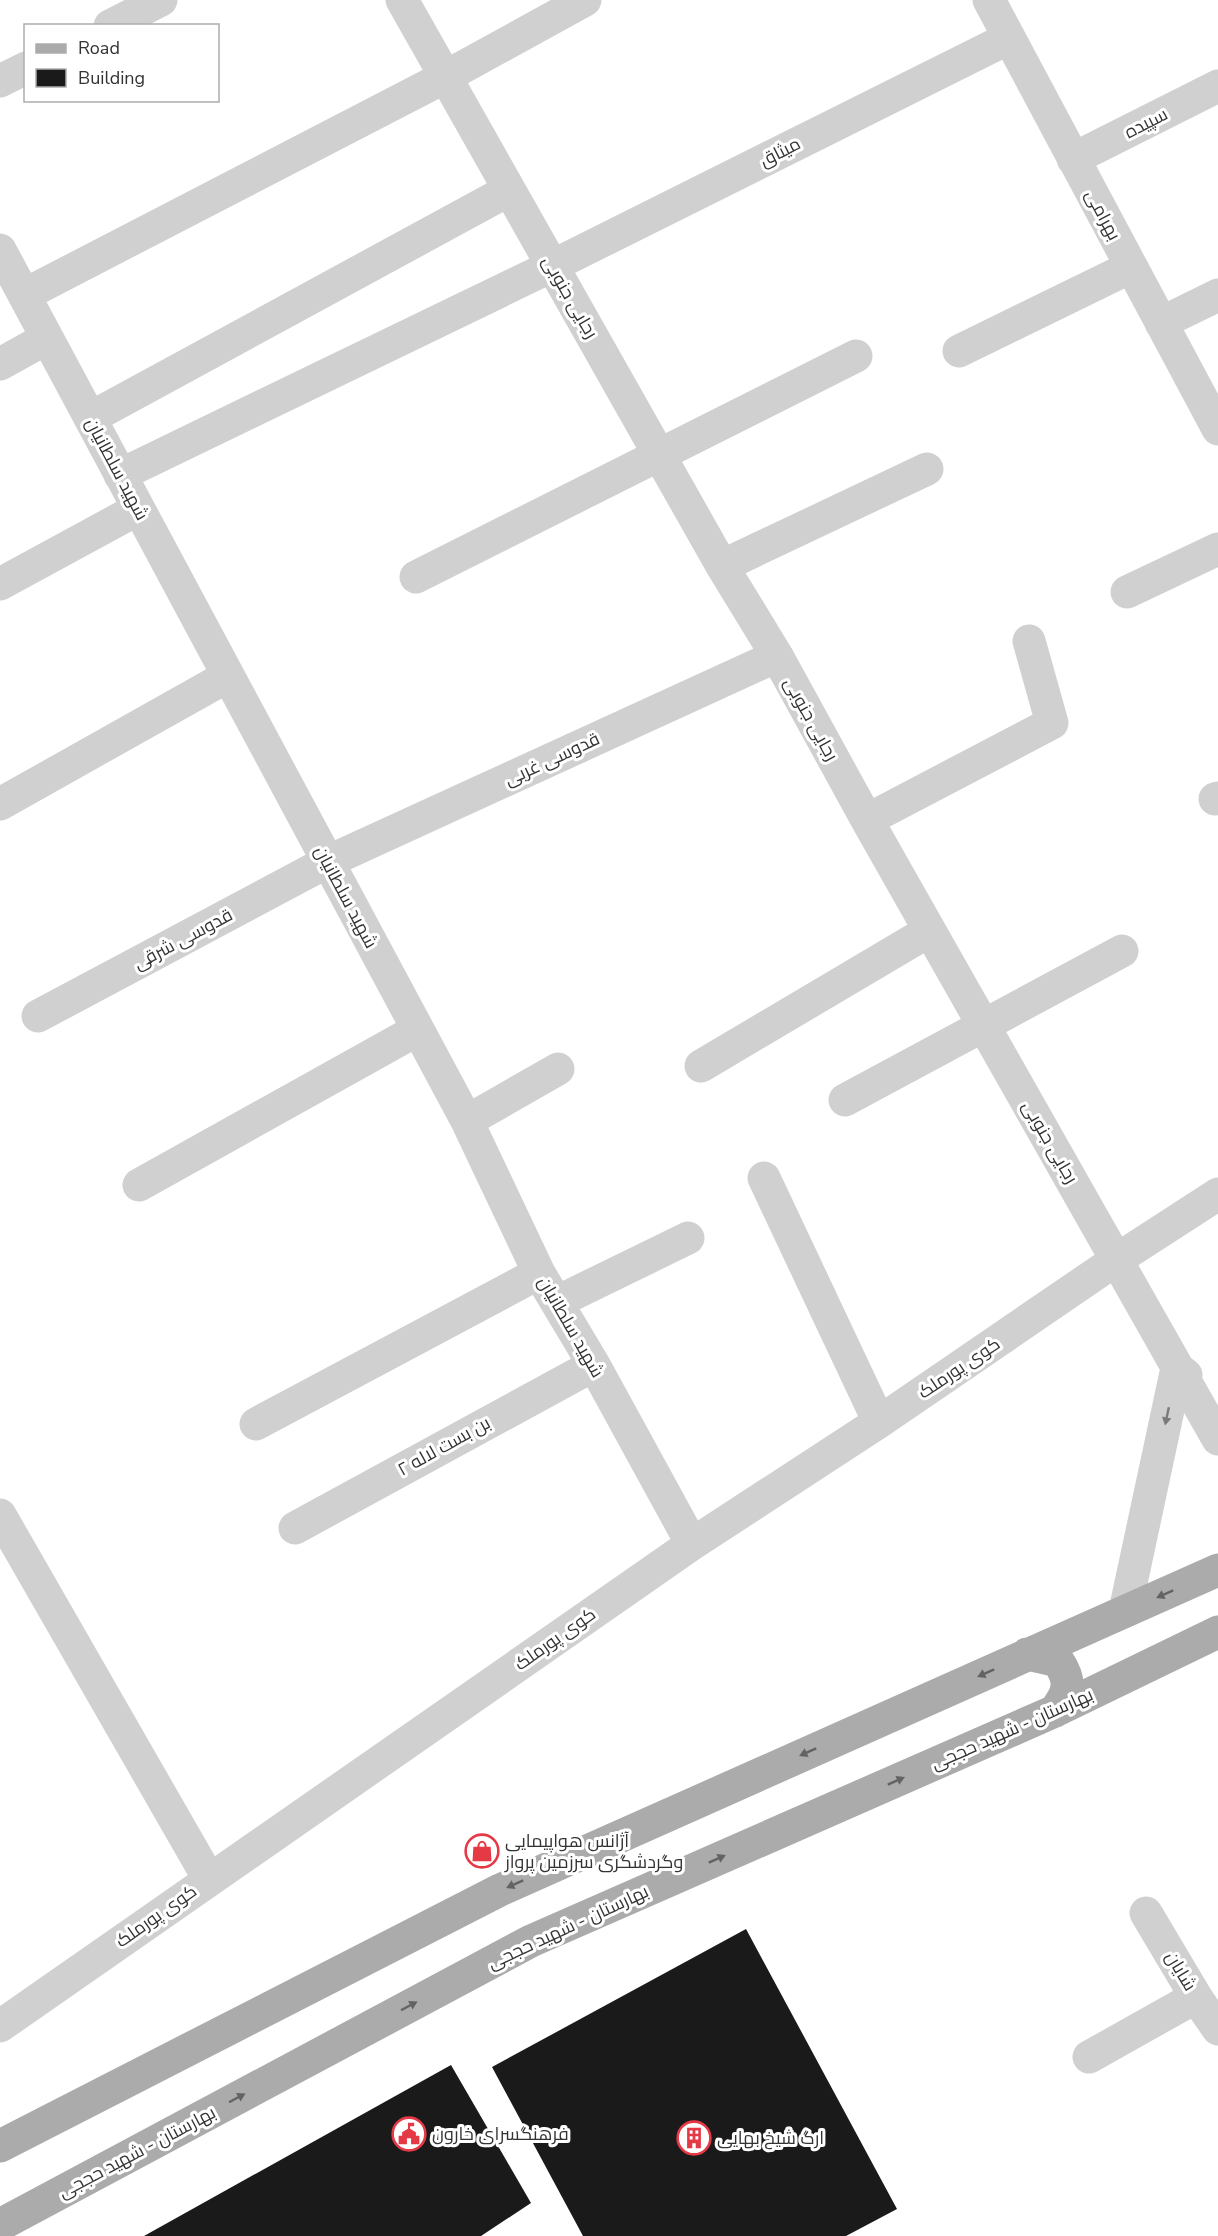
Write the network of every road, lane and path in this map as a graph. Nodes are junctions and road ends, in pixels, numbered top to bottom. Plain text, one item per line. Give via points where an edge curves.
1 (161, 0) edge
2 (402, 0) edge
3 (585, 0) edge
4 (988, 0) edge
5 (114, 24) edge
6 (1009, 38) junction
7 (24, 69) edge
8 (445, 77) junction
9 (0, 81) edge
10 (1218, 86) edge
11 (1073, 159) junction
12 (509, 190) junction
13 (0, 250) edge
14 (552, 266) junction
15 (1131, 267) junction
16 (24, 295) junction
17 (1218, 295) edge
18 (1161, 323) junction
19 (47, 338) junction
20 (959, 351) dead end
21 (856, 356) dead end
22 (0, 364) edge
23 (90, 418) junction
24 (1218, 429) edge
25 (659, 455) junction
26 (927, 469) dead end
27 (120, 475) junction
28 (138, 509) junction
29 (1218, 549) edge
30 (722, 566) junction
31 (416, 577) dead end
32 (0, 584) edge
33 (1126, 592) dead end
34 (1029, 640) dead end
35 (777, 656) junction
36 (228, 676) junction
37 (0, 804) edge
38 (867, 820) junction
39 (327, 862) junction
40 (929, 931) junction
41 (1122, 951) dead end
42 (38, 1016) dead end
43 (984, 1026) junction
44 (417, 1030) junction
45 (701, 1066) dead end
46 (558, 1069) dead end
47 (845, 1100) dead end
48 (467, 1121) junction
49 (764, 1178) dead end
50 (139, 1185) dead end
51 (1218, 1194) edge
52 (688, 1238) dead end
53 (1116, 1260) junction
54 (539, 1273) junction
55 (557, 1302) junction
56 (594, 1365) junction
57 (1177, 1368) junction
58 (1218, 1400) edge
59 (879, 1422) junction
60 (256, 1424) dead end
61 (1218, 1439) edge
62 (0, 1515) edge
63 (295, 1528) dead end
64 (692, 1544) junction
65 (1218, 1570) edge
66 (1125, 1611) junction
67 (1212, 1640) edge
68 (1027, 1654) junction
69 (1055, 1711) junction
70 (209, 1879) junction
71 (1146, 1913) dead end
72 (1196, 1997) junction
73 (0, 2026) edge
74 (1218, 2029) edge
75 (1089, 2057) dead end
76 (0, 2146) edge
77 (0, 2225) edge

1 - 5 street
2 - 8 street, رجایی جنوبی
3 - 8 street
4 - 6 street, بهرامی
6 - 11 street, بهرامی
6 - 14 street, میثاق
7 - 9 street
8 - 12 street, رجایی جنوبی
8 - 16 street
10 - 11 street, سپیده
11 - 15 street, بهرامی
12 - 14 street, رجایی جنوبی
12 - 23 street
13 - 16 street, شهید سلطانیان
14 - 25 street, رجایی جنوبی
14 - 27 street, میثاق
15 - 18 street, بهرامی
15 - 20 street
16 - 19 street, شهید سلطانیان
17 - 18 street
18 - 24 street, بهرامی
19 - 22 street
19 - 23 street, شهید سلطانیان
21 - 25 street
23 - 27 street, شهید سلطانیان
25 - 30 street, رجایی جنوبی
25 - 31 street
26 - 30 street
27 - 28 street, شهید سلطانیان
28 - 32 street
28 - 36 street, شهید سلطانیان
29 - 33 street
30 - 35 street, رجایی جنوبی
34 - 38 street via 1052,723
35 - 38 street, رجایی جنوبی
35 - 39 street, قدوسی غربی
36 - 37 street
36 - 39 street, شهید سلطانیان
38 - 40 street, رجایی جنوبی
39 - 42 street, قدوسی شرقی
39 - 44 street, شهید سلطانیان
40 - 43 street, رجایی جنوبی
40 - 45 street
41 - 43 street
43 - 47 street
43 - 53 street, رجایی جنوبی
44 - 48 street, شهید سلطانیان
44 - 50 street
46 - 48 street
48 - 54 street, شهید سلطانیان
49 - 59 street
51 - 53 street, کوی پورملک
52 - 55 street
53 - 57 street, رجایی جنوبی
53 - 59 street, کوی پورملک
54 - 55 street, شهید سلطانیان
54 - 60 street
55 - 56 street, شهید سلطانیان
56 - 63 street, بن بست لاله ۲
56 - 64 street, شهید سلطانیان
57 - 58 street
57 - 61 street, رجایی جنوبی
57 -> 66 street
59 - 64 street, کوی پورملک
62 - 70 street
64 - 70 street, کوی پورملک
65 -> 66 main road
66 - 68 main road
67 - 69 main road, بهارستان - شهید حججی
68 - 69 main road via 1058,1661 1065,1672 1065,1697
68 -> 76 main road via 500,1890
77 -> 69 main road, بهارستان - شهید حججی via 531,1941
70 - 73 street, کوی پورملک
71 - 72 street, شایان
72 - 74 street, شایان
72 - 75 street

